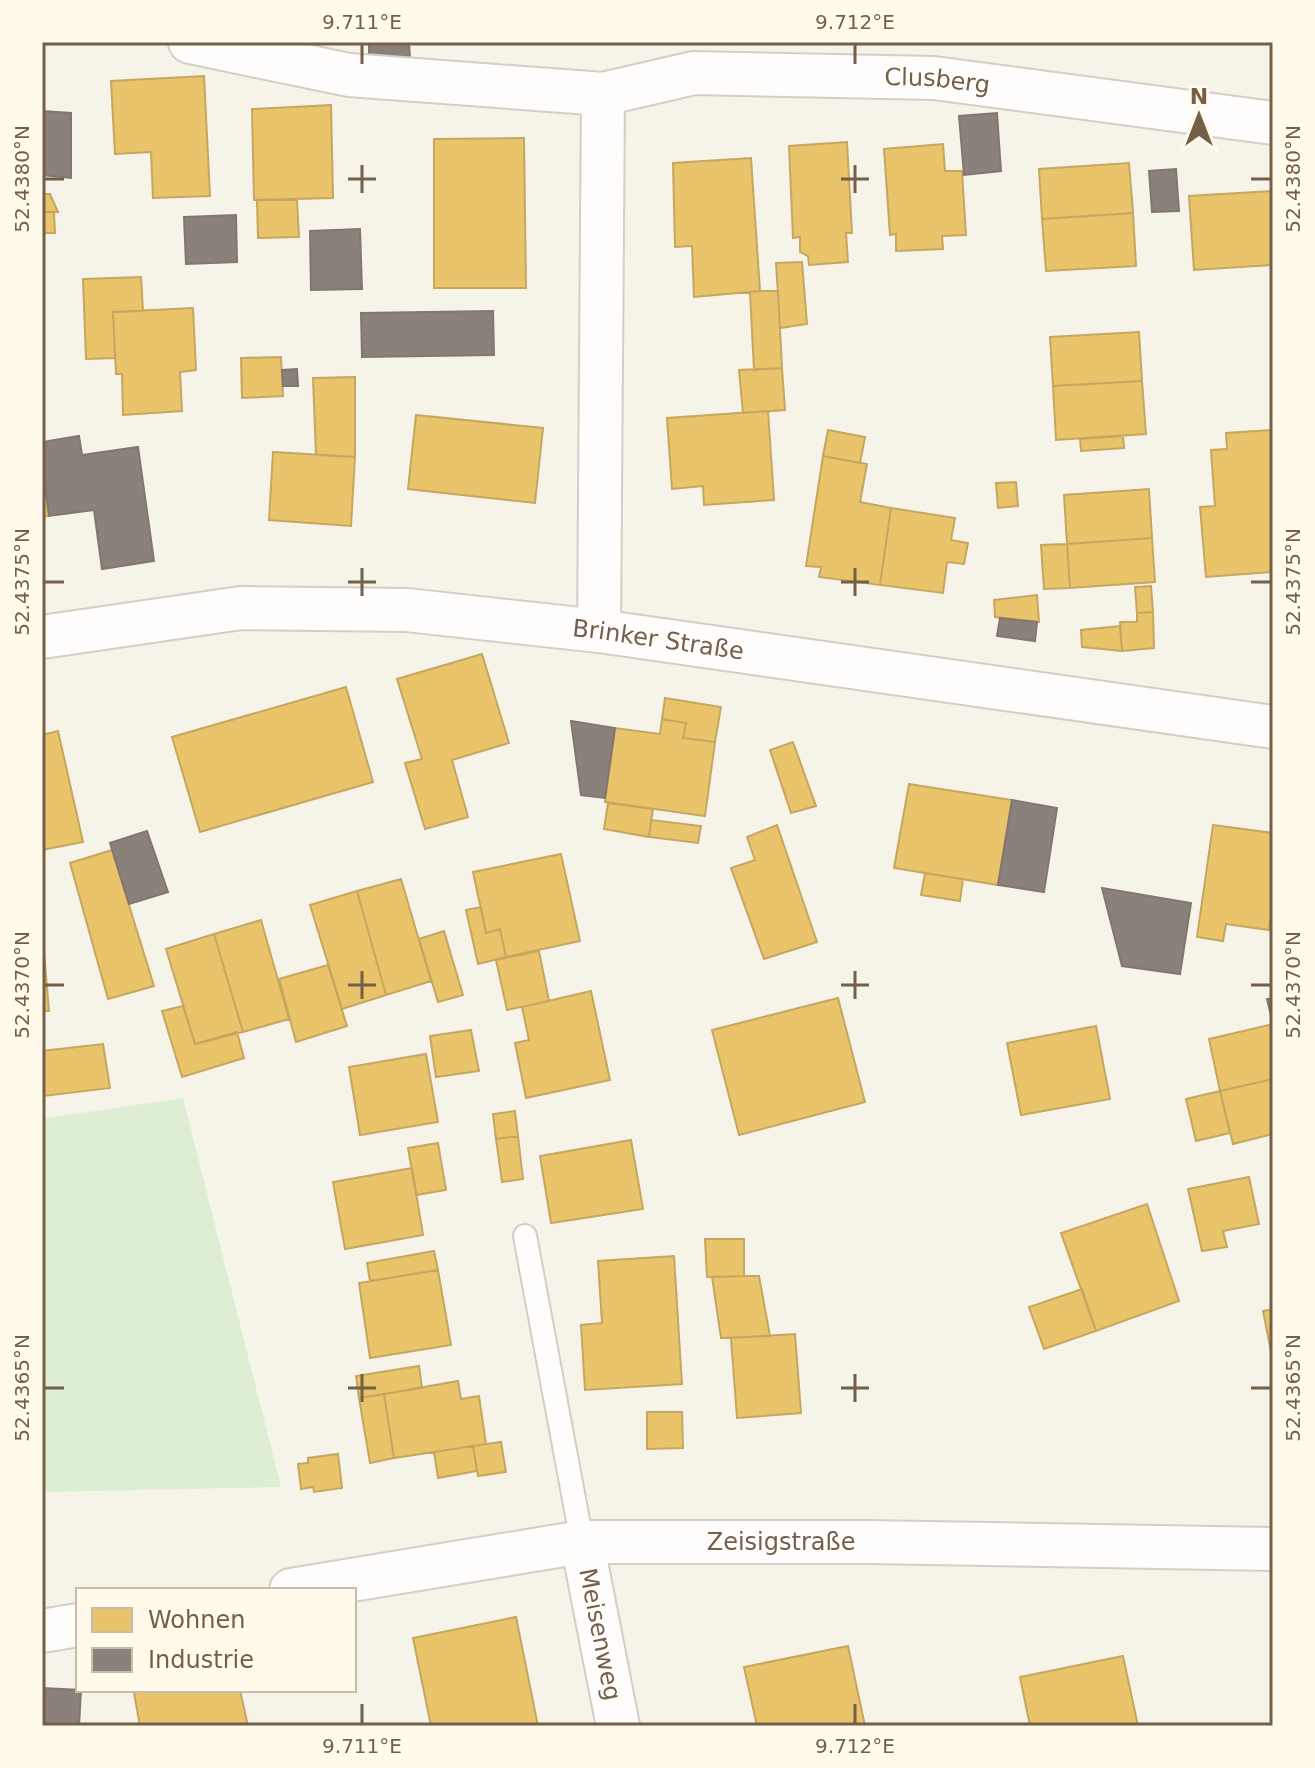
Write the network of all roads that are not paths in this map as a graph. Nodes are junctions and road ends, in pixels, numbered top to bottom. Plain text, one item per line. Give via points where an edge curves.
1 (190, 42) edge
2 (603, 94) junction
3 (1273, 123) edge
4 (599, 631) junction
5 (42, 637) edge
6 (1273, 727) edge
7 (525, 1236) dead end
8 (582, 1542) junction
9 (1273, 1549) edge
10 (303, 1588) edge
11 (76, 1625) edge
12 (42, 1631) edge
13 (618, 1726) edge

1 - 2 street, Clusberg via 349,75
2 - 3 street, Clusberg via 694,73 934,78
2 - 4 street
4 - 5 street, Brinker Straße via 407,610 241,608
4 - 6 street, Brinker Straße
7 - 8 lane
8 - 9 street, Zeisigstraße
8 - 10 street, Zeisigstraße
8 - 13 street, Meisenweg
11 - 12 street

